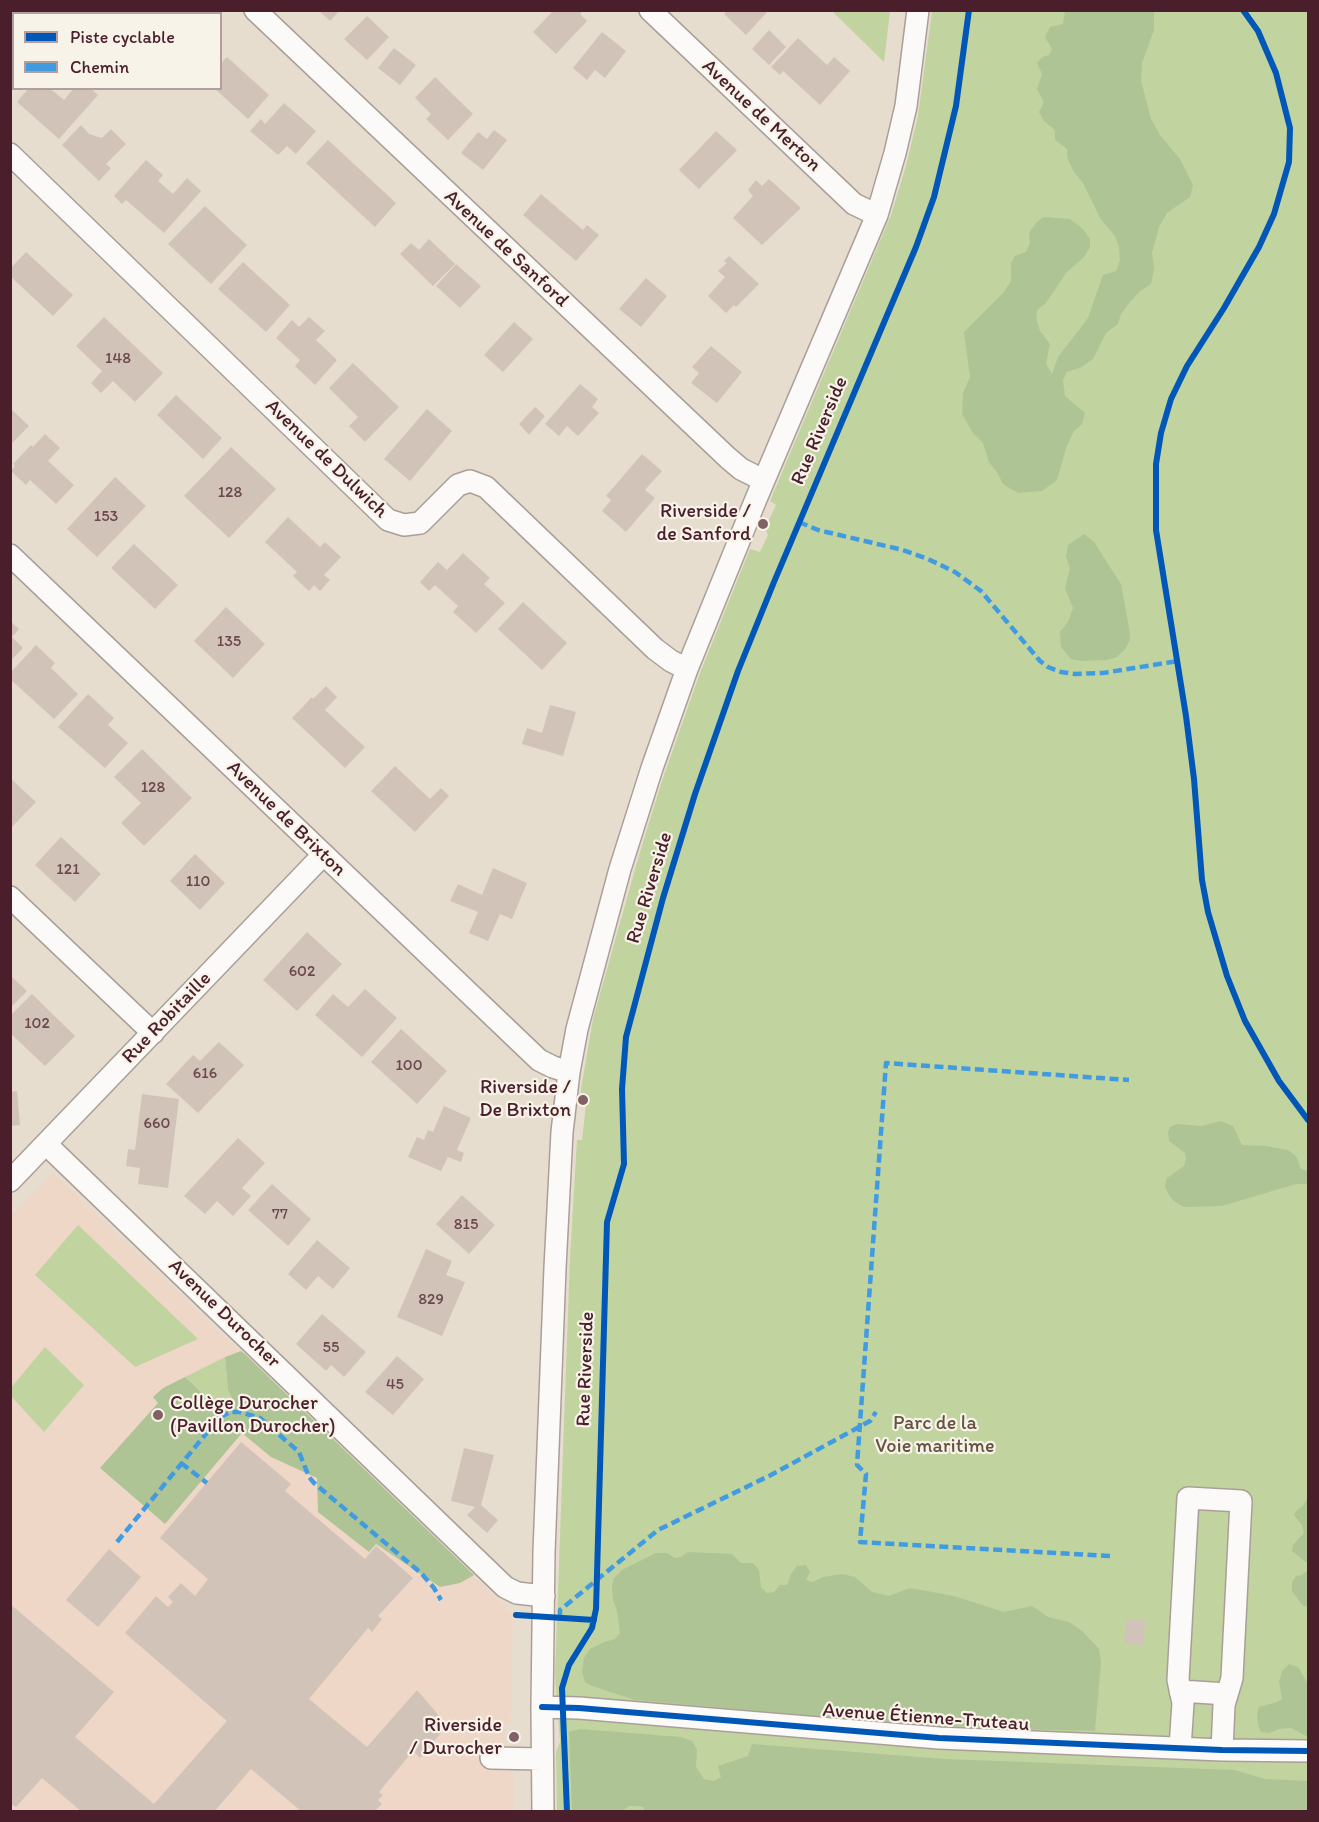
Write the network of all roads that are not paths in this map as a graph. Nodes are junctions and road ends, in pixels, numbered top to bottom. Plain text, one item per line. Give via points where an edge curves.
1 (255, 10) edge
2 (650, 10) edge
3 (918, 10) edge
4 (10, 154) edge
5 (877, 215) junction
6 (764, 480) junction
7 (10, 555) edge
8 (687, 669) junction
9 (323, 855) junction
10 (10, 897) edge
11 (153, 1033) junction
12 (569, 1072) junction
13 (46, 1144) junction
14 (10, 1181) edge
15 (544, 1596) junction
16 (1180, 1690) junction
17 (1227, 1694) junction
18 (542, 1707) junction
19 (1180, 1748) junction
20 (1222, 1750) junction
21 (1308, 1751) edge
22 (490, 1758) dead end
23 (542, 1760) junction
24 (543, 1812) edge

1 - 6 street, Avenue de Sanford via 728,458
2 - 5 street, Avenue de Merton via 854,204
3 - 5 street, Rue Riverside via 906,106
4 - 8 street, Avenue de Dulwich via 388,520 404,525 420,523 458,485 470,481 486,487 655,649
5 - 6 street, Rue Riverside
6 - 8 street, Rue Riverside
7 - 9 street, Avenue de Brixton
8 - 12 street, Rue Riverside via 617,880 581,1011
9 - 11 street, Rue Robitaille
9 - 12 street, Avenue de Brixton via 538,1060
10 - 11 street
11 - 13 street, Rue Robitaille
12 - 15 street, Rue Riverside via 558,1208
13 - 14 street, Rue Robitaille
13 - 15 street, Avenue Durocher via 505,1587 517,1593
15 - 18 street, Rue Riverside
16 - 17 street
16 - 17 street via 1188,1498 1241,1501 1232,1678
16 - 19 street
17 - 20 street
18 - 19 street, Avenue Étienne-Truteau via 939,1738
18 - 23 street, Rue Riverside
19 - 20 street, Avenue Étienne-Truteau
20 - 21 street, Avenue Étienne-Truteau
22 - 23 street
23 - 24 street, Rue Riverside

